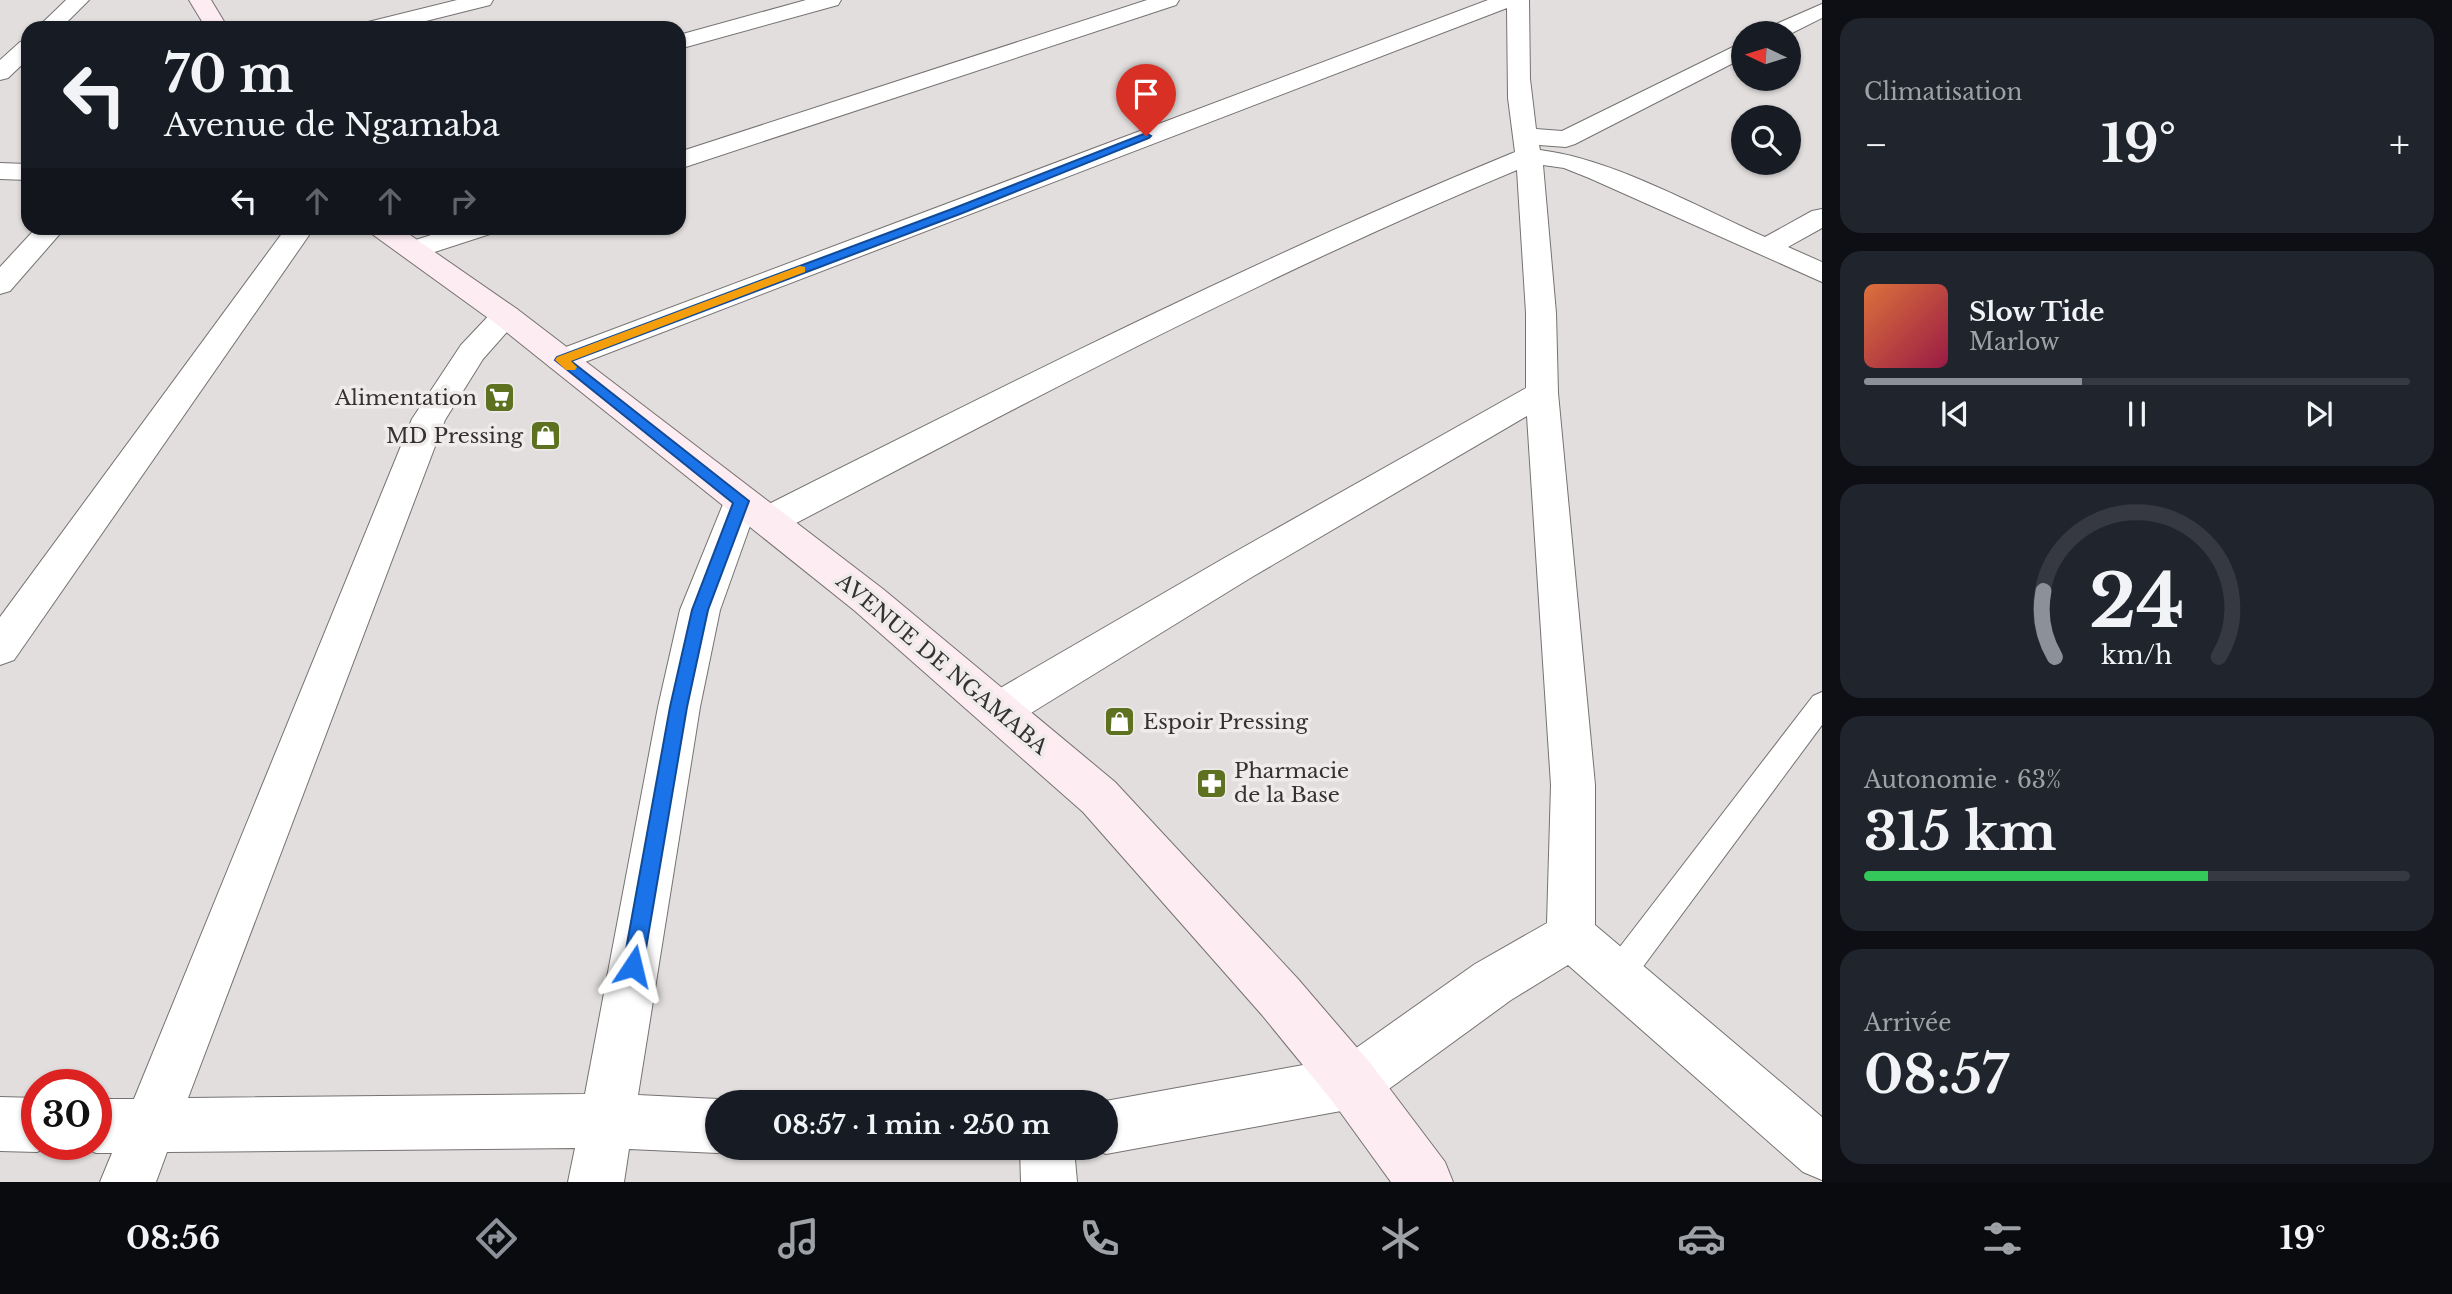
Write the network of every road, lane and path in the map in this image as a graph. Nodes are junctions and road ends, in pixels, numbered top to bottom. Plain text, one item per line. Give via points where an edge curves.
1 (78, 0) edge
2 (200, 0) edge
3 (482, 0) edge
4 (830, 0) edge
5 (1168, 0) edge
6 (1508, 0) edge
7 (1518, 0) edge
8 (1822, 10) edge
9 (56, 21) edge
10 (213, 21) edge
11 (400, 21) edge
12 (1800, 21) edge
13 (686, 40) edge
14 (21, 54) edge
15 (1731, 55) edge
16 (0, 73) edge
17 (1527, 146) junction
18 (686, 159) edge
19 (0, 171) edge
20 (21, 172) edge
21 (1822, 217) edge
22 (45, 235) edge
23 (294, 235) edge
24 (428, 235) edge
25 (398, 239) edge
26 (1768, 247) junction
27 (1822, 273) edge
28 (0, 285) edge
29 (506, 316) junction
30 (561, 360) junction
31 (1542, 393) junction
32 (755, 511) junction
33 (0, 648) edge
34 (1822, 704) edge
35 (998, 712) junction
36 (1572, 936) junction
37 (1618, 976) junction
38 (1352, 1083) junction
39 (606, 1121) junction
40 (0, 1124) edge
41 (21, 1125) edge
42 (705, 1125) edge
43 (1118, 1126) edge
44 (112, 1127) edge
45 (150, 1128) junction
46 (1822, 1153) edge
47 (1048, 1160) edge
48 (128, 1182) edge
49 (596, 1182) edge
50 (1049, 1182) edge
51 (1425, 1182) edge

1 - 9 street
2 - 10 main road
3 - 11 street
4 - 13 street
5 - 18 street
6 - 30 street
7 - 17 street via 1517,58
8 - 12 street
14 - 16 street
15 - 17 street via 1566,139
17 - 26 street
17 - 31 street via 1541,313
17 - 32 street
19 - 20 street
21 - 26 street
22 - 28 street
23 - 33 street
24 - 25 street
25 - 29 main road, AVENUE DE NGAMABA
26 - 27 street
29 - 30 main road, AVENUE DE NGAMABA
29 - 45 street via 472,352 429,419
30 - 32 main road, AVENUE DE NGAMABA
31 - 35 street
31 - 36 street via 1573,785
32 - 35 main road, AVENUE DE NGAMABA via 869,600
32 - 39 street via 700,610
34 - 37 lane
35 - 38 main road, AVENUE DE NGAMABA via 1099,797
36 - 37 street
36 - 38 street via 1493,982
37 - 46 street
38 - 43 street
38 - 51 main road, AVENUE DE NGAMABA
39 - 42 street
39 - 45 street
39 - 49 street
40 - 41 street
44 - 45 street
45 - 48 street
47 - 50 street

